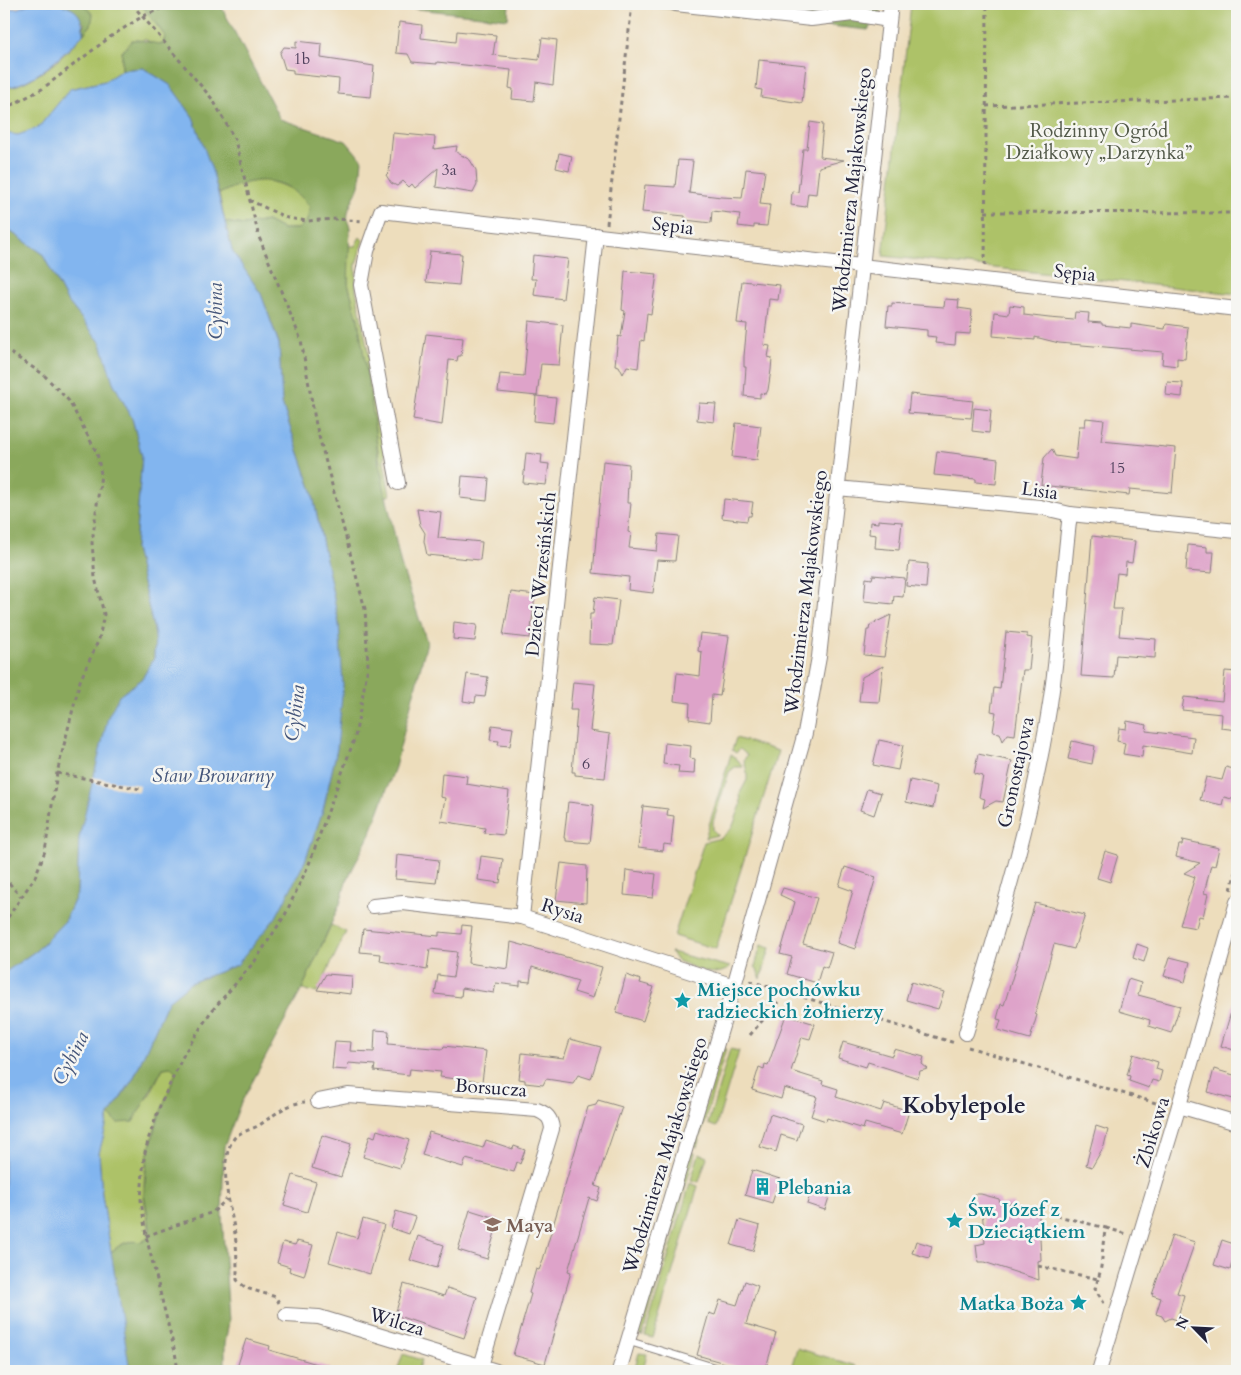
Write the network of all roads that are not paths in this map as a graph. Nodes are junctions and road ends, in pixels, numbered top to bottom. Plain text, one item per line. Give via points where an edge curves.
1 (676, 4) edge
2 (891, 4) edge
3 (889, 20) junction
4 (601, 236) junction
5 (862, 266) junction
6 (1237, 309) edge
7 (398, 483) dead end
8 (837, 488) junction
9 (1070, 514) junction
10 (1237, 532) edge
11 (1237, 902) edge
12 (373, 906) dead end
13 (522, 917) junction
14 (734, 986) junction
15 (966, 1033) dead end
16 (318, 1101) road end
17 (1179, 1106) junction
18 (1237, 1123) edge
19 (286, 1315) road end
20 (628, 1341) junction
21 (481, 1366) junction
22 (496, 1371) edge
23 (619, 1371) edge
24 (726, 1371) edge
25 (1099, 1371) edge

1 - 3 street via 811,19 852,14
2 - 3 street, Włodzimierza Majakowskiego
3 - 5 street, Włodzimierza Majakowskiego
4 - 5 street, Sępia
4 - 7 street, Sępia via 381,211 367,251 361,285
4 - 13 street, Dzieci Wrzesińskich
5 - 6 street, Sępia
5 - 8 street, Włodzimierza Majakowskiego
8 - 9 street, Lisia via 1040,507
8 - 14 street, Włodzimierza Majakowskiego via 819,657 805,734
9 - 10 street, Lisia
9 - 15 street, Gronostajowa via 1053,683 1038,767
11 - 17 street, Żbikowa
12 - 13 street, Rysia via 403,903
13 - 14 street, Rysia
14 - 20 street, Włodzimierza Majakowskiego
16 - 21 street, Borsucza via 348,1095 537,1110 546,1113 551,1120 552,1129
17 - 18 street
17 - 25 street, Żbikowa
19 - 21 street, Wilcza via 319,1317
20 - 23 street, Włodzimierza Majakowskiego
20 - 24 lane
21 - 22 street, Wilcza

